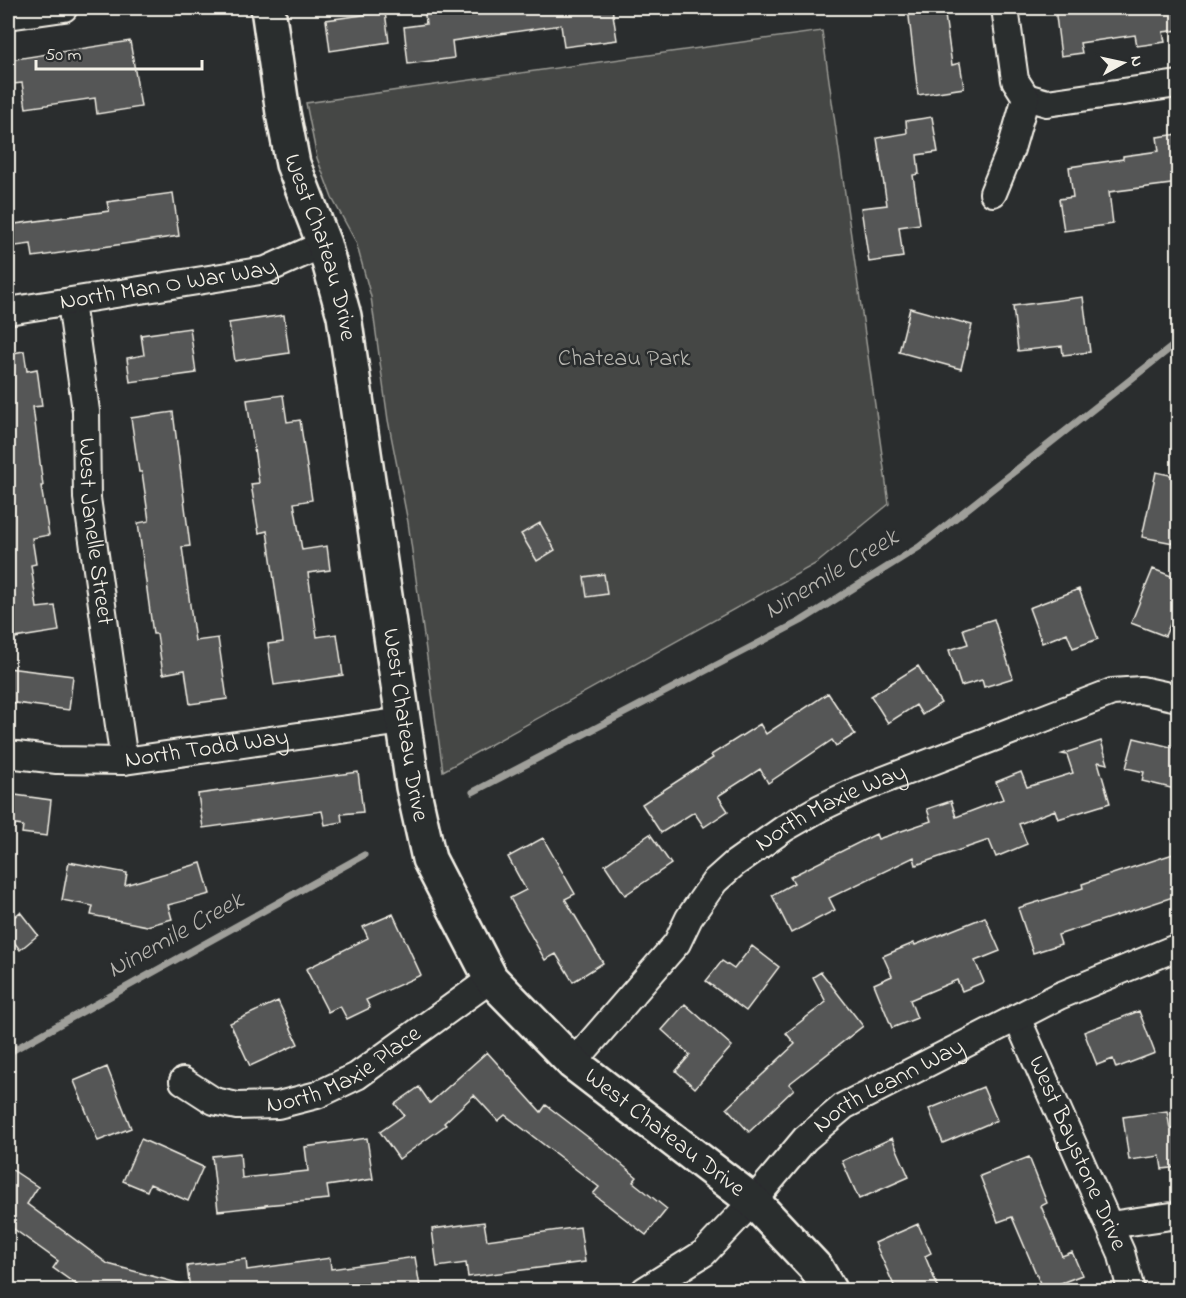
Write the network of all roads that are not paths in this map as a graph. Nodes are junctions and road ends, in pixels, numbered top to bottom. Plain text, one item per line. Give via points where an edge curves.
1 (64, 8) edge
2 (268, 8) edge
3 (1005, 8) edge
4 (8, 16) edge
5 (1179, 84) edge
6 (1026, 97) junction
7 (993, 193) dead end
8 (324, 244) junction
9 (71, 302) junction
10 (8, 311) edge
11 (1179, 698) edge
12 (403, 721) junction
13 (8, 754) edge
14 (124, 761) junction
15 (1179, 947) edge
16 (491, 979) junction
17 (1017, 1018) junction
18 (573, 1063) junction
19 (183, 1082) dead end
20 (753, 1201) junction
21 (1179, 1215) edge
22 (1110, 1225) junction
23 (645, 1290) edge
24 (829, 1290) edge
25 (1131, 1290) edge

1 - 4 street
2 - 8 street, West Chateau Drive via 293,164
3 - 6 street via 1015,80
5 - 6 street via 1047,103
6 - 7 street
8 - 9 street, North Man O War Way via 266,270
8 - 12 street, West Chateau Drive via 344,316
9 - 10 street, North Man O War Way
9 - 14 street, West Janelle Street via 86,411 87,498
11 - 18 street, North Maxie Way via 1141,690 1112,692 858,790 785,828 715,881 677,943
12 - 14 street, North Todd Way
12 - 16 street, West Chateau Drive via 414,796 429,859
13 - 14 street, North Todd Way via 57,760
15 - 17 street, North Leann Way via 1075,989
16 - 18 street, West Chateau Drive
16 - 19 street, North Maxie Place via 357,1076 317,1095 278,1105 237,1106 214,1101
17 - 20 street, North Leann Way via 844,1106 805,1139
17 - 22 street, West Baystone Drive
18 - 20 street, West Chateau Drive
20 - 23 street, North Leann Way via 704,1253
20 - 24 street, West Chateau Drive via 816,1268
21 - 22 street
22 - 25 street, West Baystone Drive via 1122,1252

